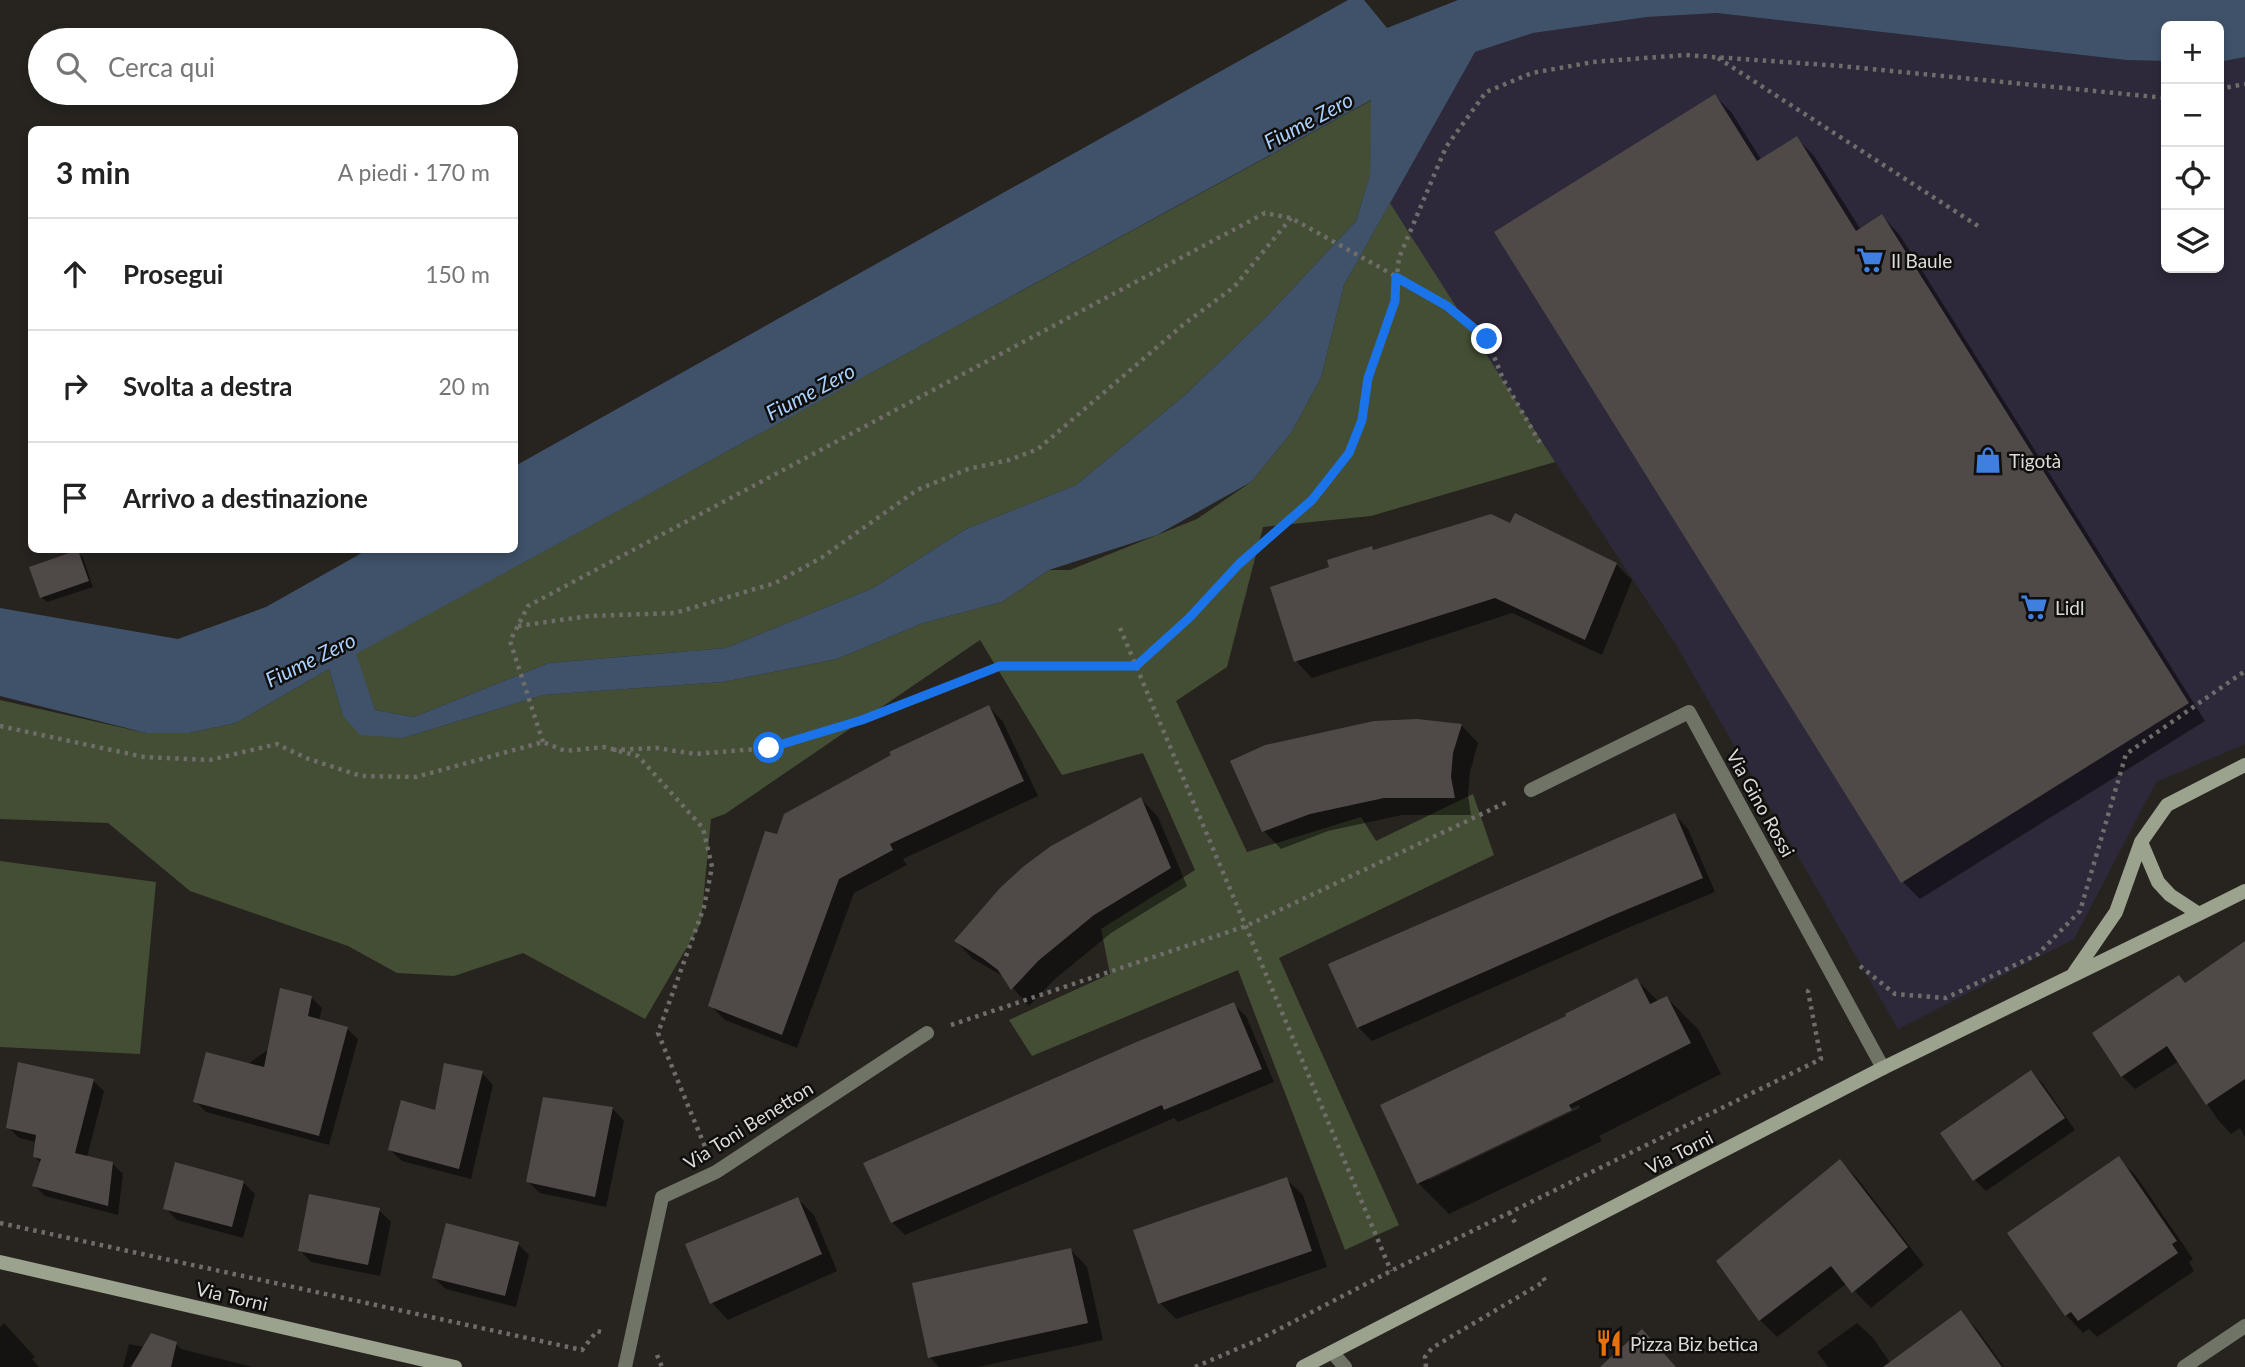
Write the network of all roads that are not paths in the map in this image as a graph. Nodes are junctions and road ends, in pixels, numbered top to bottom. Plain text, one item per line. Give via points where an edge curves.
1 (2245, 765) edge
2 (1531, 790) road end
3 (2141, 842) junction
4 (2245, 891) edge
5 (2199, 914) junction
6 (2074, 973) junction
7 (927, 1033) road end
8 (1883, 1068) junction
9 (0, 1262) edge
10 (2245, 1326) edge
11 (1332, 1352) junction
12 (456, 1367) edge
13 (625, 1367) edge
14 (1303, 1367) edge
15 (1345, 1367) edge
16 (2184, 1367) edge

1 - 3 main road, Via Torni via 2167,805
2 - 8 street, Via Gino Rossi via 1689,712
3 - 5 main road via 2158,882
3 - 6 main road, Via Torni via 2116,912
4 - 5 main road, Via Torni
5 - 6 main road, Via Torni
6 - 8 main road, Via Torni
7 - 13 street, Via Toni Benetton via 716,1172 662,1197
8 - 11 main road, Via Torni
9 - 12 main road, Via Torni
10 - 16 street
11 - 14 main road, Via Torni
11 - 15 street

